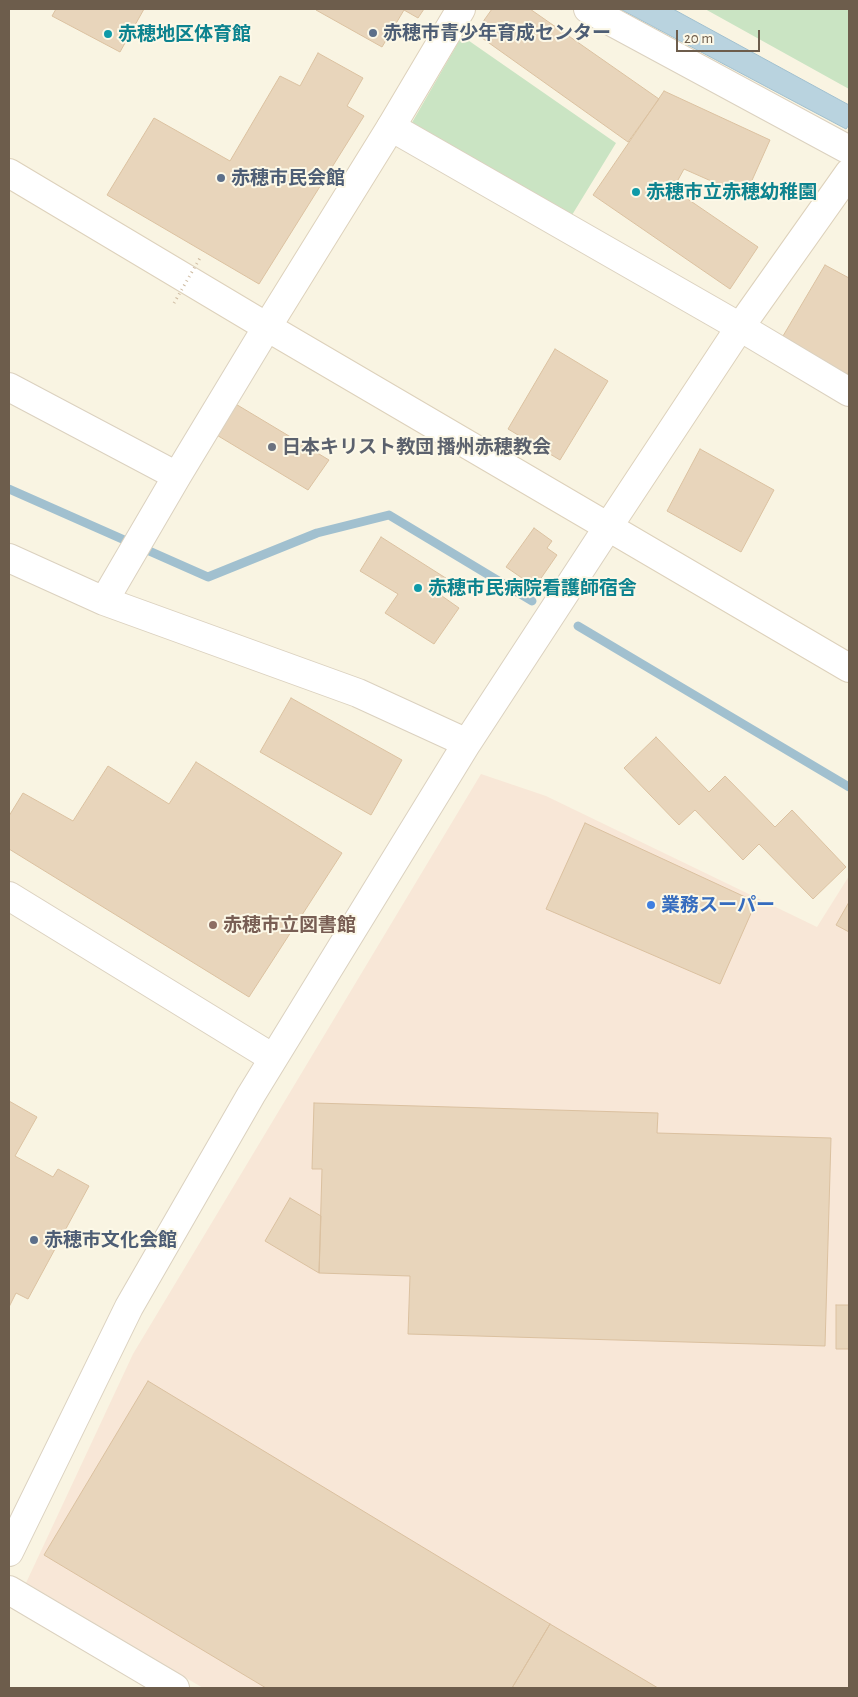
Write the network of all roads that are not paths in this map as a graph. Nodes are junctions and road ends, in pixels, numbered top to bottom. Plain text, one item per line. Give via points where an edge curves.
1 (461, 9) edge
2 (588, 9) edge
3 (391, 126) junction
4 (849, 150) edge
5 (849, 172) edge
6 (9, 173) edge
7 (268, 327) junction
8 (740, 327) junction
9 (9, 386) edge
10 (849, 392) edge
11 (178, 476) junction
12 (608, 527) junction
13 (9, 558) edge
14 (104, 602) junction
15 (849, 668) edge
16 (467, 743) junction
17 (9, 896) edge
18 (273, 1058) junction
19 (9, 1552) edge
20 (9, 1590) edge
21 (174, 1688) edge

1 - 3 street
2 - 4 street
3 - 7 street
3 - 8 street
5 - 8 street
6 - 7 street
7 - 11 street
7 - 12 street
8 - 10 street
8 - 12 street
9 - 11 street
11 - 14 street
12 - 15 street
12 - 16 street
13 - 14 street
14 - 16 street via 358,692
16 - 18 street
17 - 18 street
18 - 19 street via 129,1307
20 - 21 street

